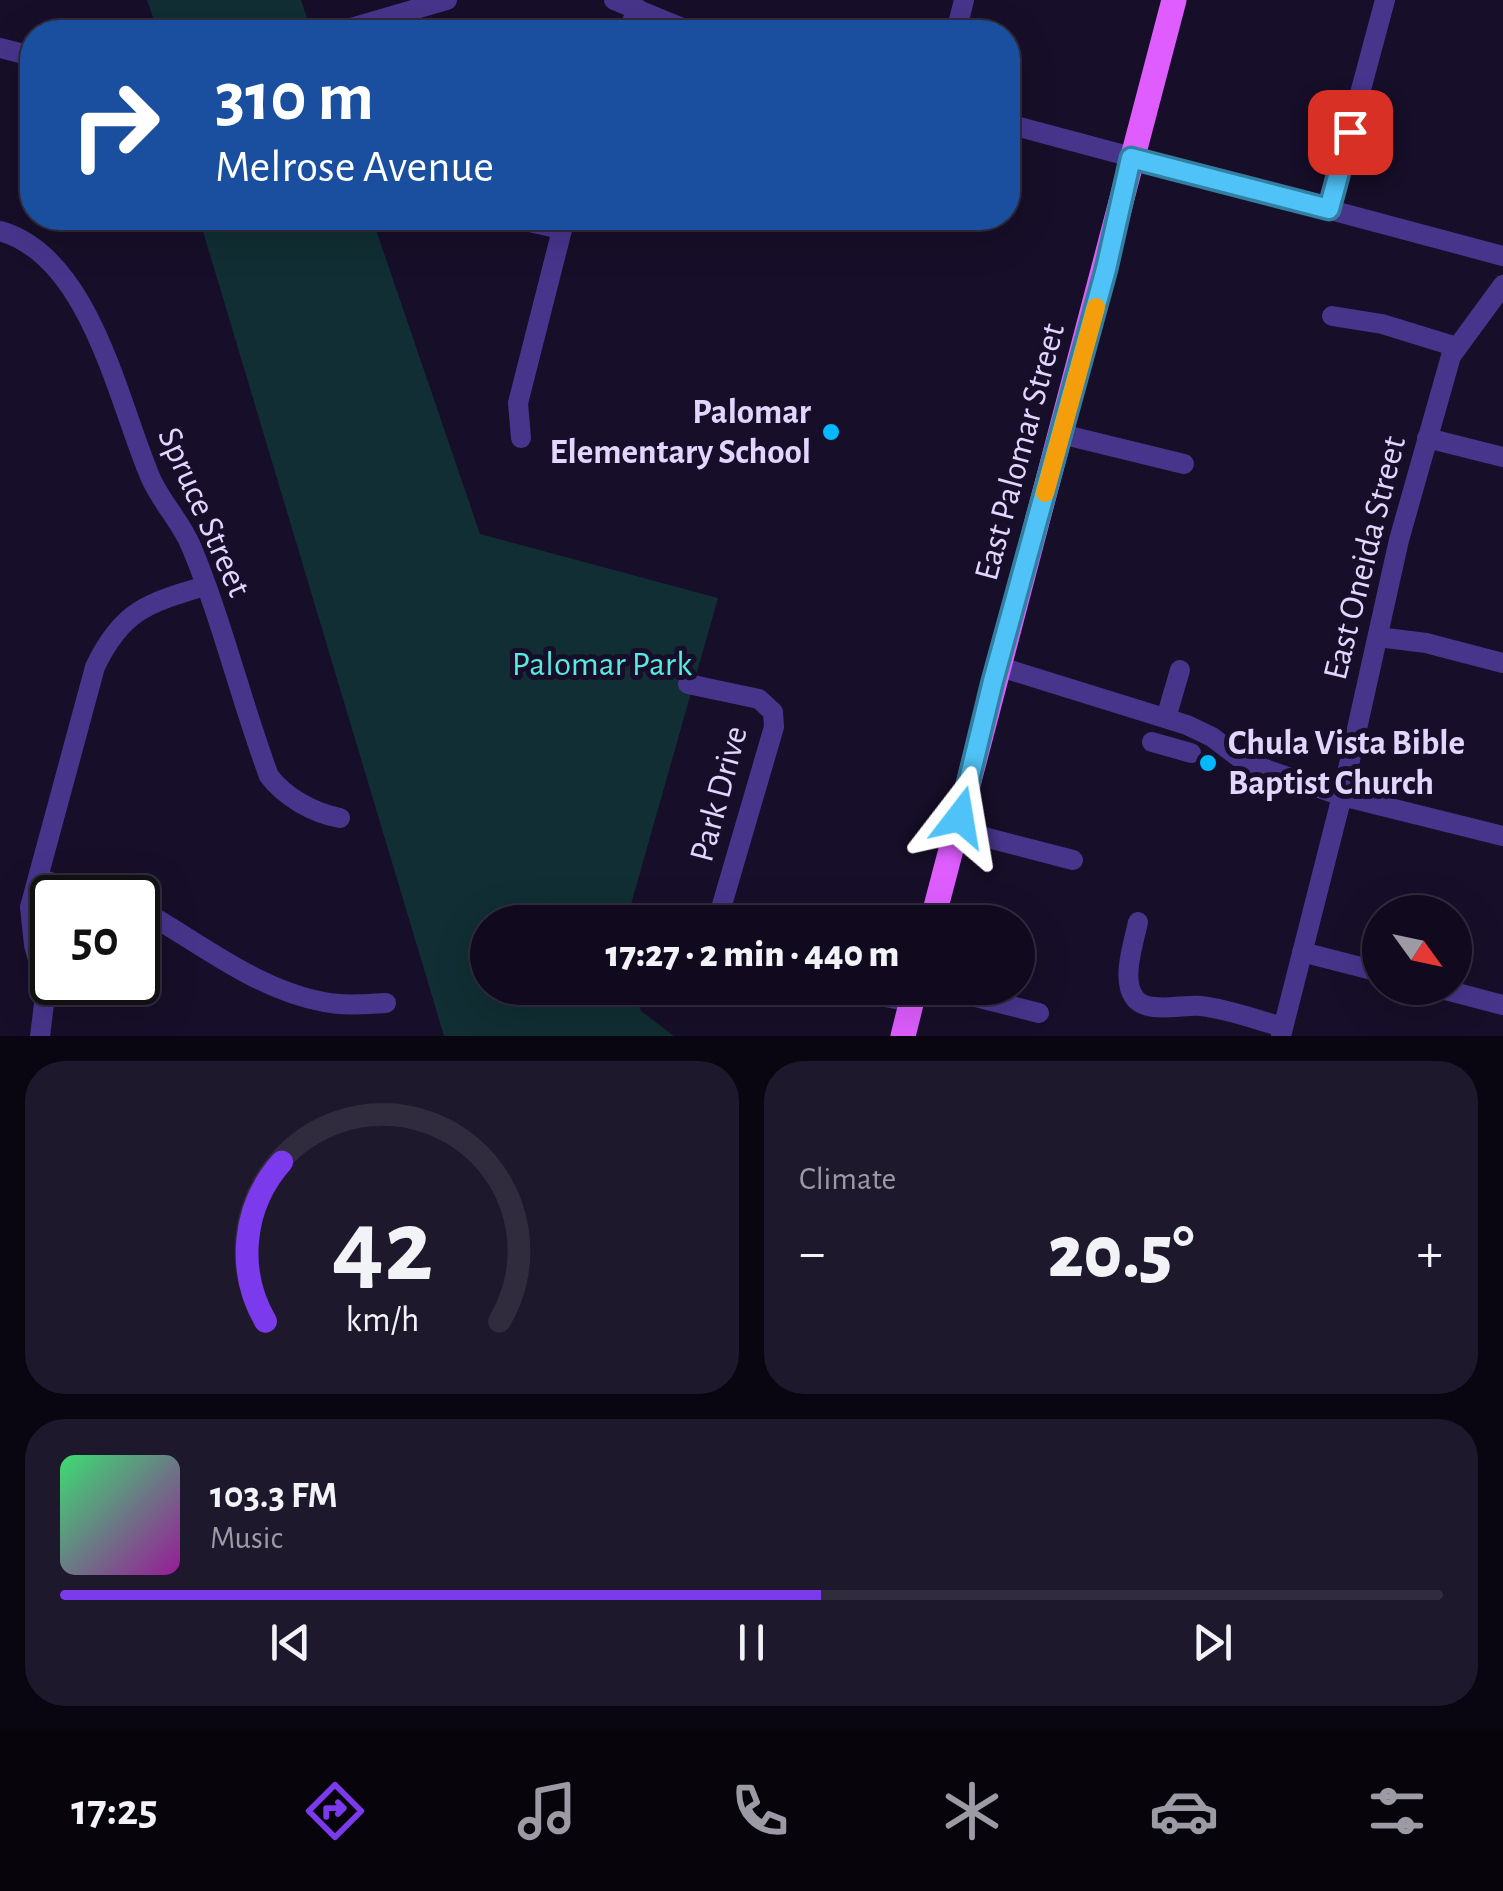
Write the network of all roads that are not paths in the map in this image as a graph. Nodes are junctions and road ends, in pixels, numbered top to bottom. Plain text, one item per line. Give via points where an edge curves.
1 (447, 0) edge
2 (614, 0) edge
3 (1174, 0) edge
4 (1385, 0) edge
5 (404, 6) edge
6 (638, 9) junction
7 (368, 20) edge
8 (632, 20) edge
9 (664, 20) edge
10 (1020, 127) edge
11 (1131, 158) junction
12 (1329, 209) junction
13 (0, 230) edge
14 (561, 230) edge
15 (1503, 256) edge
16 (1503, 285) edge
17 (1332, 316) dead end
18 (1457, 347) junction
19 (1061, 434) junction
20 (522, 438) dead end
21 (1428, 438) junction
22 (1503, 458) edge
23 (1184, 464) dead end
24 (205, 586) junction
25 (1378, 637) junction
26 (1503, 663) edge
27 (997, 666) junction
28 (1180, 670) dead end
29 (688, 684) dead end
30 (1166, 718) junction
31 (1152, 742) dead end
32 (1191, 752) dead end
33 (1342, 796) junction
34 (340, 818) dead end
35 (957, 830) junction
36 (1503, 836) edge
37 (1073, 860) dead end
38 (41, 875) edge
39 (722, 905) edge
40 (937, 905) edge
41 (160, 921) edge
42 (1138, 922) dead end
43 (1302, 952) junction
44 (1362, 967) edge
45 (1472, 996) edge
46 (386, 1003) dead end
47 (1503, 1004) edge
48 (46, 1005) edge
49 (910, 1005) edge
50 (1008, 1005) edge
51 (1040, 1013) dead end
52 (1282, 1032) edge
53 (40, 1036) edge
54 (902, 1036) edge

1 - 5 street
2 - 6 street
3 - 11 main road, East Palomar Street
4 - 12 street
5 - 7 street
6 - 8 street
6 - 9 street
10 - 11 street
11 - 12 street
11 - 19 main road, East Palomar Street
12 - 15 street
13 - 24 street, Spruce Street via 48,256 70,282 151,480 190,542
14 - 20 street via 518,403
16 - 18 street, East Oneida Street
17 - 18 street
18 - 21 street, East Oneida Street
19 - 23 street
19 - 27 main road, East Palomar Street
21 - 22 street
21 - 25 street, East Oneida Street
24 - 34 street, Spruce Street via 268,776 322,815
24 - 38 street via 149,603 108,640 95,667
25 - 26 street
25 - 33 street, East Oneida Street
27 - 30 street
27 - 35 main road, East Palomar Street
28 - 30 street
29 - 39 street, Park Drive via 759,699 773,712
30 - 33 street via 1212,737 1245,762
31 - 32 street
33 - 36 street
33 - 43 street, East Oneida Street
35 - 37 street
35 - 40 main road, East Palomar Street
41 - 46 street via 287,991 322,1002
42 - 52 street via 1128,980 1140,1003 1202,1006
43 - 44 street
43 - 52 street, East Oneida Street
45 - 47 street
48 - 53 street
49 - 54 main road
50 - 51 street

